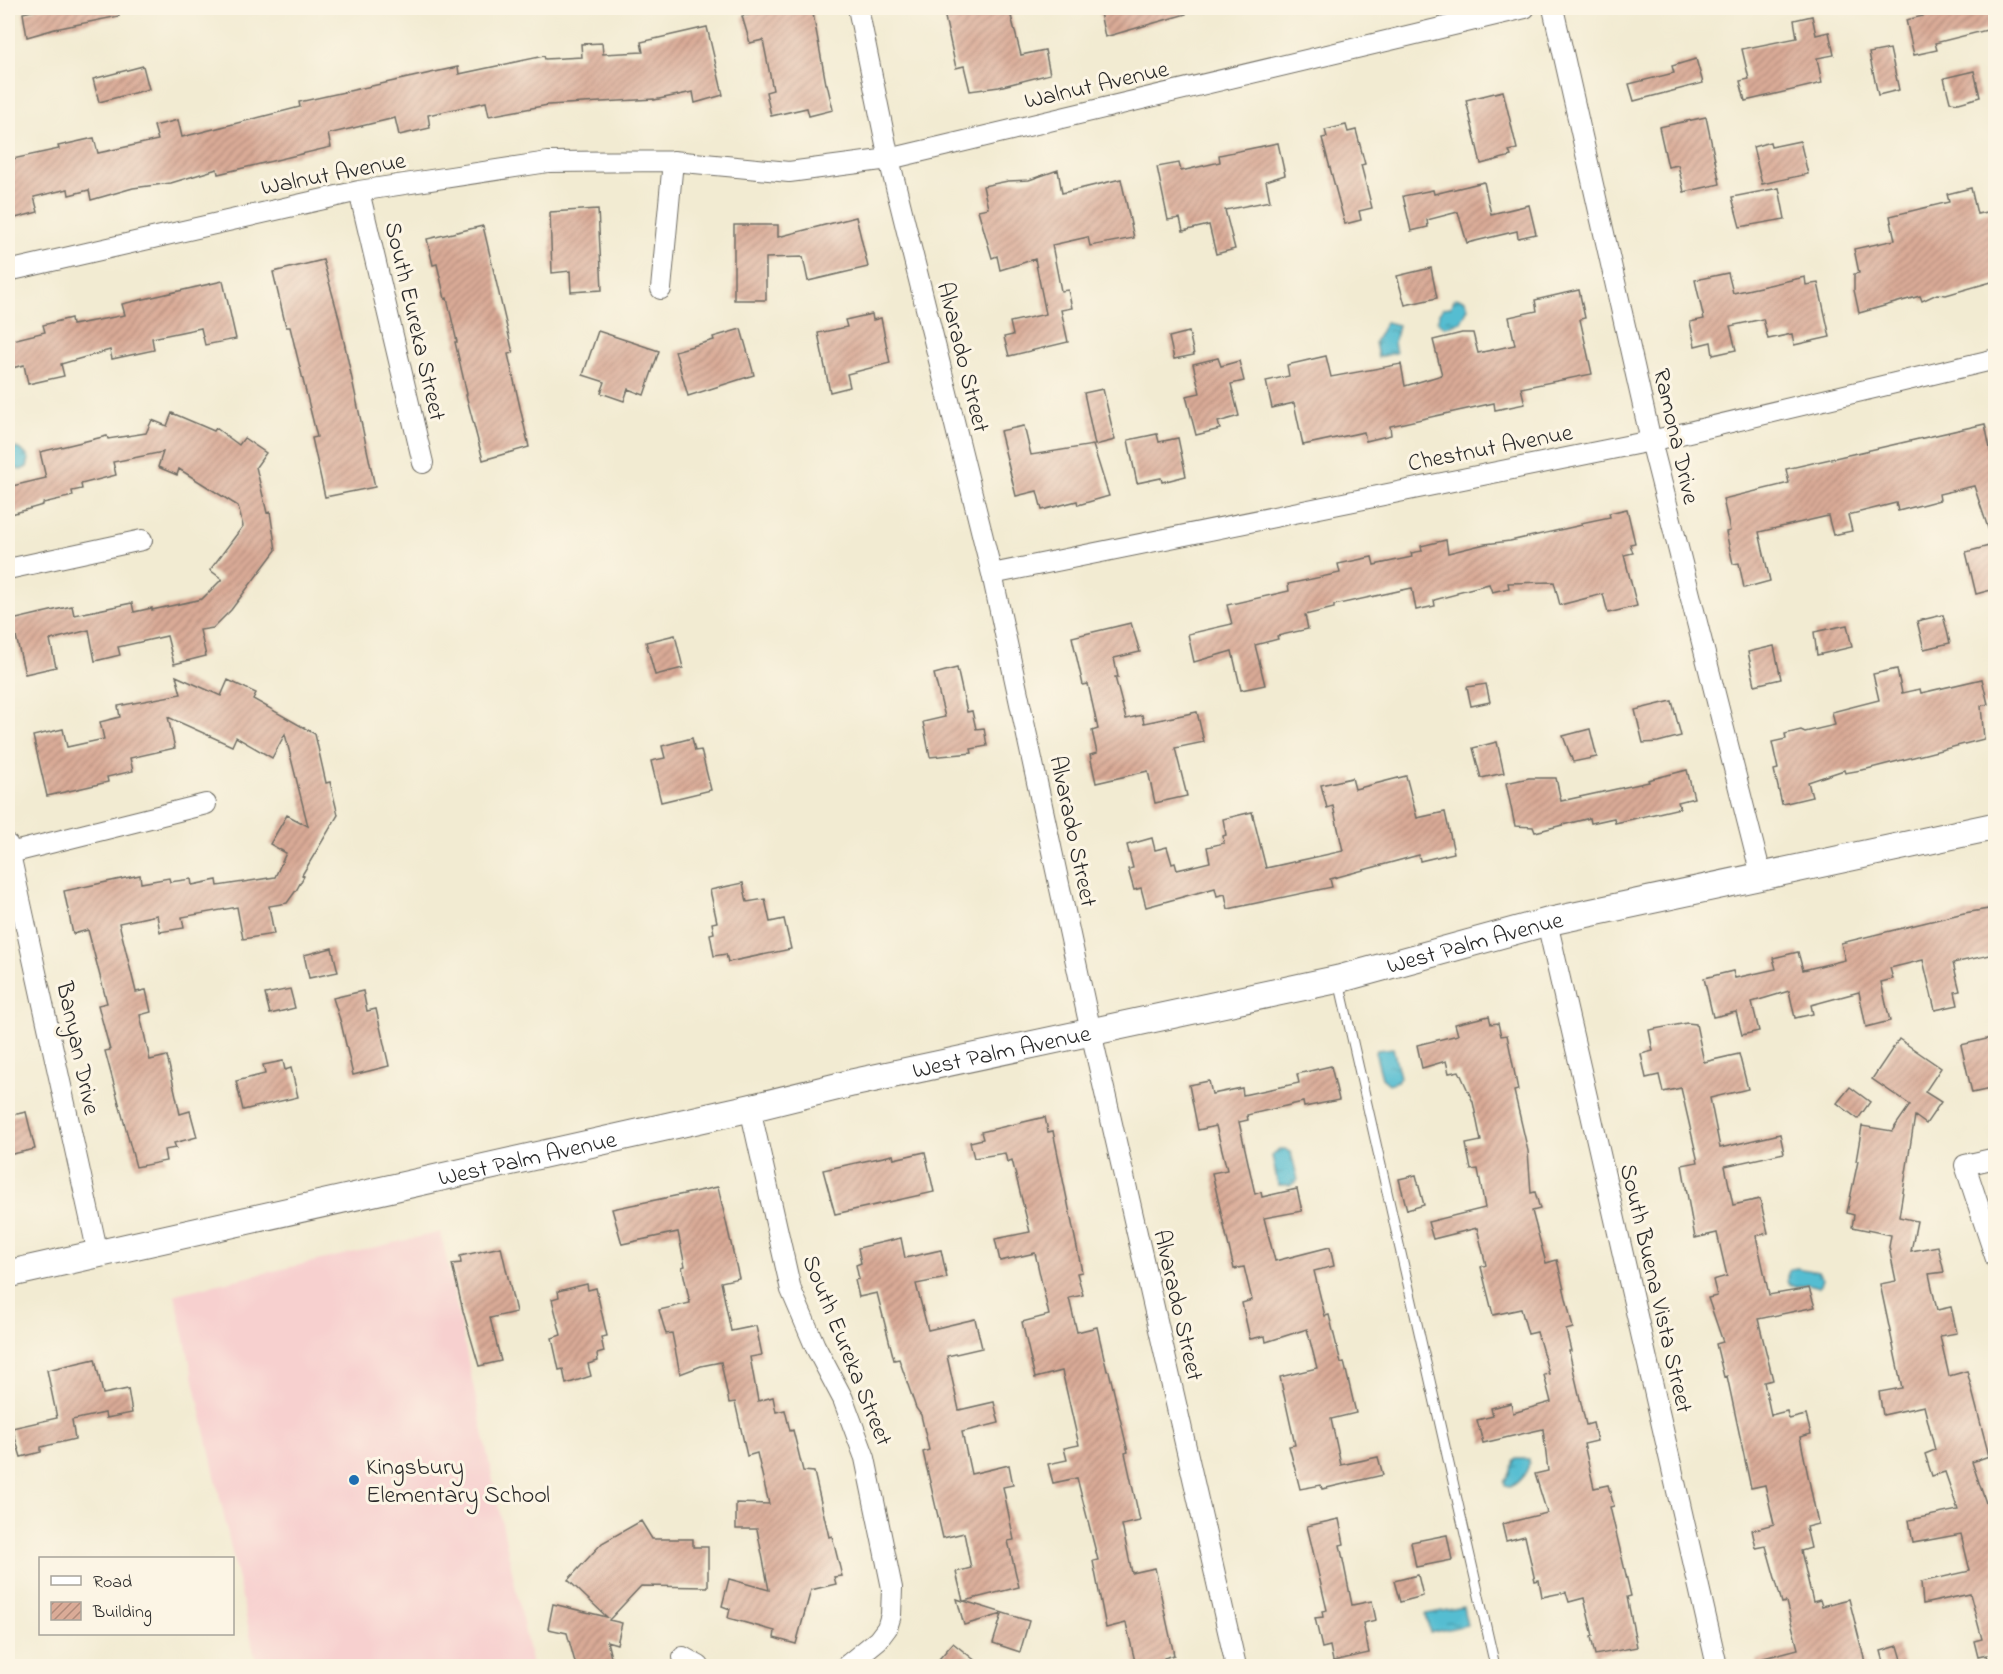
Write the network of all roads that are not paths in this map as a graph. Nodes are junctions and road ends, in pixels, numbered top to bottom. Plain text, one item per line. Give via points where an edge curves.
1 (858, 8) edge
2 (1526, 8) edge
3 (1553, 8) edge
4 (889, 159) junction
5 (673, 161) junction
6 (359, 191) junction
7 (8, 271) edge
8 (661, 289) dead end
9 (1995, 359) edge
10 (1651, 441) junction
11 (423, 463) dead end
12 (142, 540) dead end
13 (8, 569) edge
14 (992, 574) junction
15 (206, 804) dead end
16 (1995, 825) edge
17 (8, 849) edge
18 (1761, 875) junction
19 (1547, 922) junction
20 (1339, 979) junction
21 (1091, 1032) junction
22 (750, 1108) junction
23 (1995, 1158) edge
24 (98, 1254) junction
25 (1995, 1259) edge
26 (8, 1274) edge
27 (846, 1666) edge
28 (1236, 1666) edge
29 (1495, 1666) edge
30 (1717, 1666) edge

1 - 4 street, Alvarado Street
2 - 4 street, Walnut Avenue
3 - 10 street, Ramona Drive
4 - 5 street, Walnut Avenue via 789,172
4 - 14 street, Alvarado Street
5 - 6 street, Walnut Avenue via 548,162
5 - 8 street
6 - 7 street, Walnut Avenue
6 - 11 street, South Eureka Street
9 - 10 street, Chestnut Avenue
10 - 14 street, Chestnut Avenue
10 - 18 street, Ramona Drive
12 - 13 street
14 - 21 street, Alvarado Street
15 - 17 street, Banyan Drive
16 - 18 street, West Palm Avenue
17 - 24 street, Banyan Drive
18 - 19 street, West Palm Avenue
19 - 20 street, West Palm Avenue
19 - 30 street, South Buena Vista Street
20 - 21 street, West Palm Avenue
20 - 29 lane
21 - 22 street, West Palm Avenue
21 - 28 street, Alvarado Street
22 - 24 street, West Palm Avenue
22 - 27 street, South Eureka Street via 791,1290 843,1399 865,1458 892,1588 887,1628
23 - 25 street via 1965,1165
24 - 26 street, West Palm Avenue

